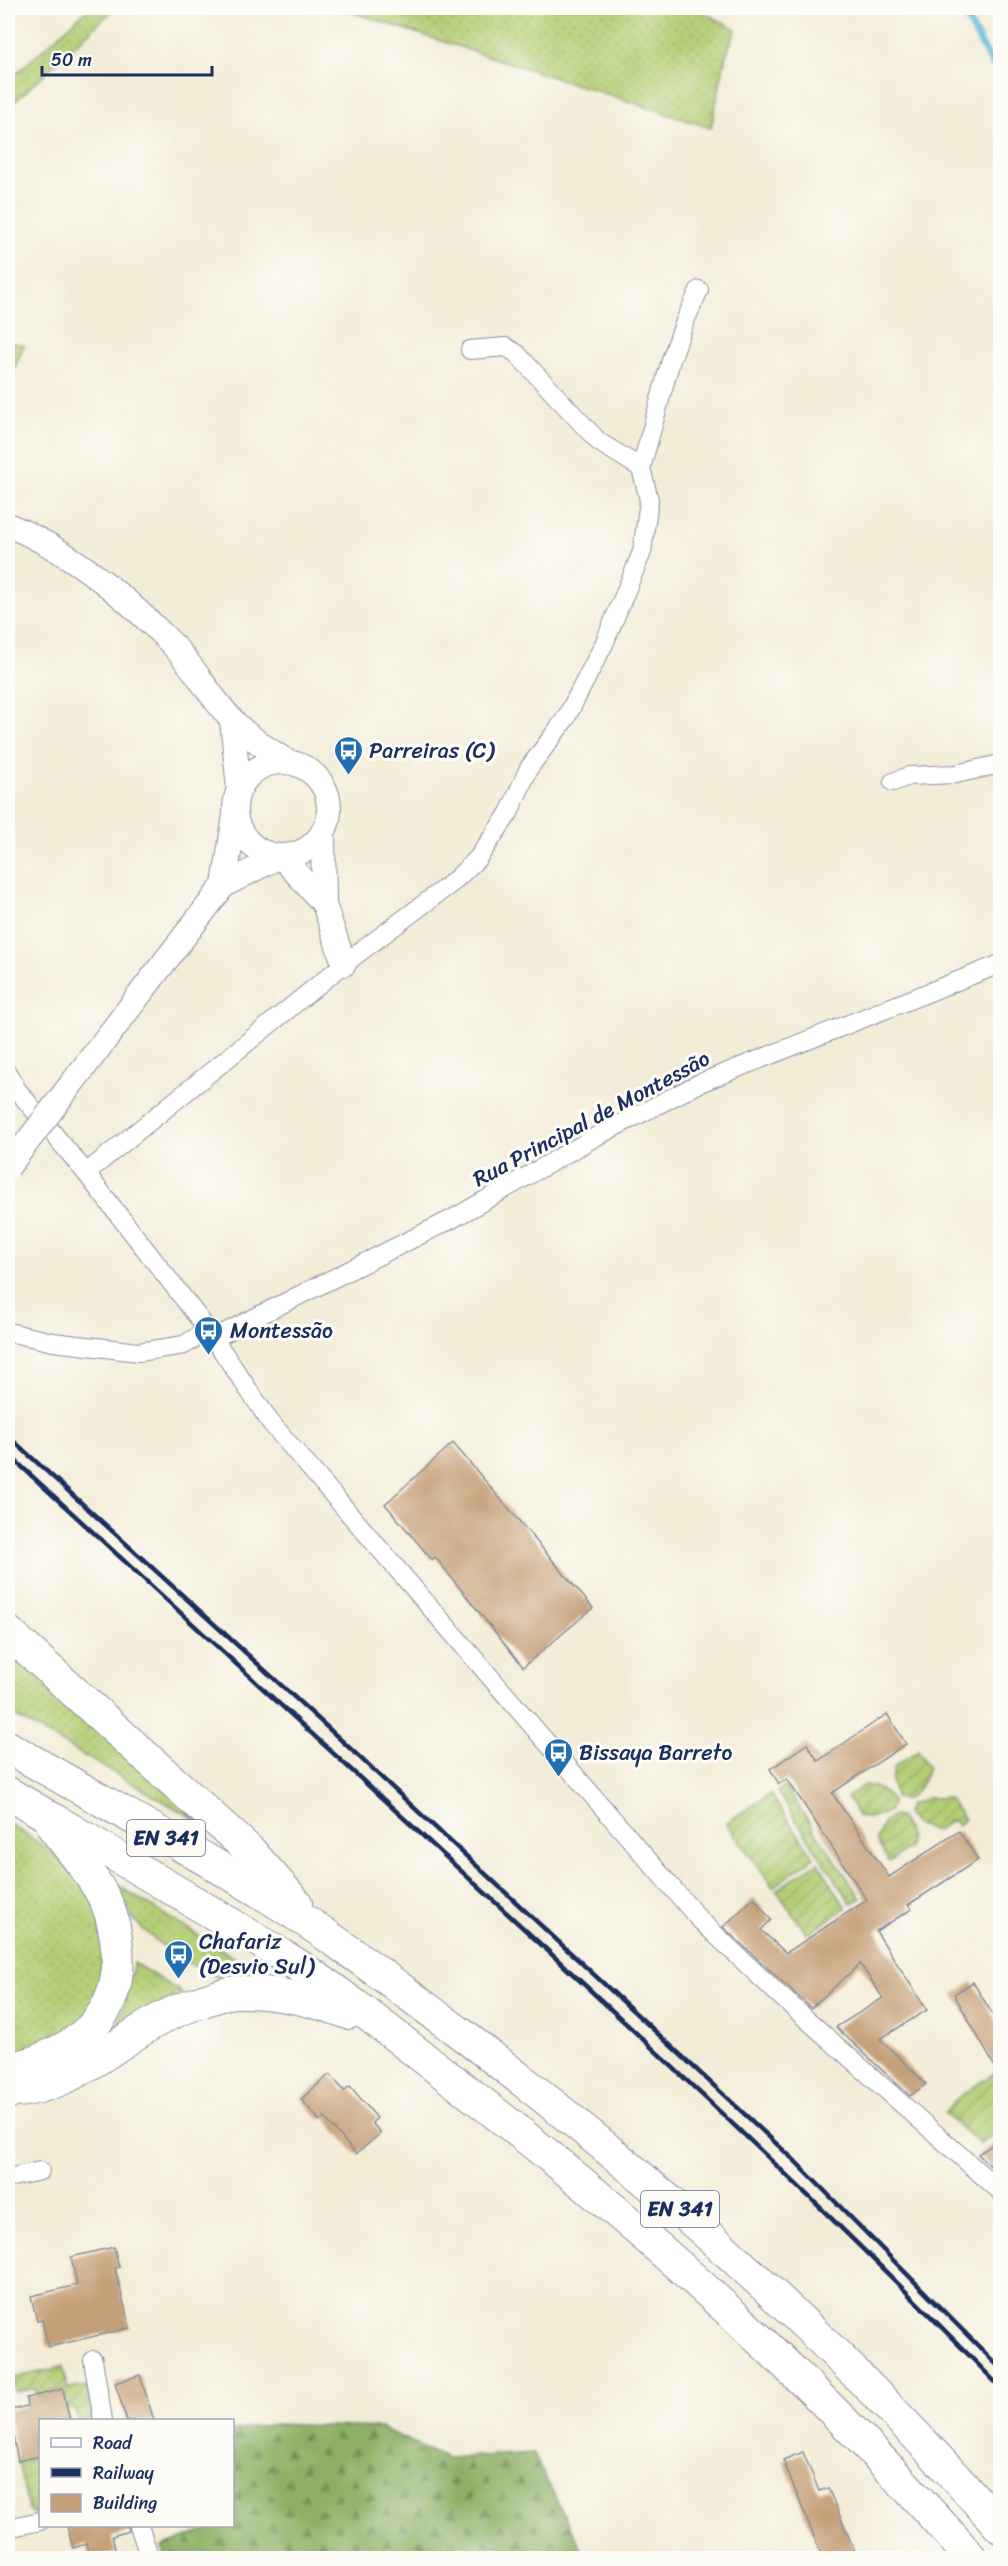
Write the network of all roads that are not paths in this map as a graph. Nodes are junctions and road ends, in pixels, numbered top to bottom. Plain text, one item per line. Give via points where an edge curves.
1 (699, 290) dead end
2 (470, 350) dead end
3 (641, 468) junction
4 (8, 525) edge
5 (232, 720) junction
6 (288, 762) junction
7 (1000, 764) edge
8 (893, 782) dead end
9 (239, 789) junction
10 (235, 815) junction
11 (323, 834) junction
12 (280, 857) junction
13 (225, 885) junction
14 (324, 904) junction
15 (344, 964) junction
16 (1000, 964) edge
17 (8, 1074) edge
18 (8, 1167) edge
19 (86, 1173) junction
20 (8, 1332) edge
21 (211, 1334) junction
22 (8, 1632) edge
23 (8, 1747) edge
24 (8, 1793) edge
25 (43, 1814) junction
26 (323, 1933) junction
27 (380, 2025) junction
28 (8, 2068) edge
29 (8, 2092) edge
30 (40, 2171) dead end
31 (8, 2178) edge
32 (1000, 2191) edge
33 (93, 2360) dead end
34 (102, 2419) edge
35 (39, 2521) edge
36 (138, 2527) edge
37 (1000, 2527) edge
38 (8, 2528) edge
39 (150, 2559) edge
40 (971, 2559) edge

1 - 3 street via 671,360
2 - 3 street via 506,347 516,353 599,442
3 - 15 street via 649,500 642,552 604,644 566,718 529,768 509,813 478,858 453,882
4 - 5 street via 73,561 123,597 171,642
5 - 6 street
5 - 9 street
6 - 9 street via 259,768
6 - 11 street via 312,772 324,788 330,808
7 - 8 street via 956,774 909,776
9 - 10 street
10 - 12 street via 239,831 249,844 262,853
10 - 13 street
11 - 12 street via 306,851
11 - 14 street
12 - 13 street
12 - 14 street
13 - 18 street, bridge
14 - 15 street
15 - 19 street
16 - 21 street, Rua Principal de Montessão via 700,1083 597,1136 454,1218
17 - 19 street
19 - 21 street
20 - 21 street, Rua Principal de Montessão via 53,1342 139,1352 184,1345
21 - 32 street via 271,1423 699,1919
22 - 26 highway via 251,1852
23 - 26 highway, EN 341
24 - 25 highway, EN 341
25 - 27 highway, EN 341 via 298,1966
25 - 28 highway via 85,1868 111,1914 119,1971 104,2017 78,2042 26,2067
26 - 37 highway, EN 341 via 507,2068 715,2239 935,2452
27 - 29 highway via 312,2000 234,1992 163,2017 88,2067 33,2091
27 - 40 highway, EN 341 via 493,2110 690,2274 902,2480
30 - 31 street
33 - 34 street
35 - 38 street
36 - 39 street

